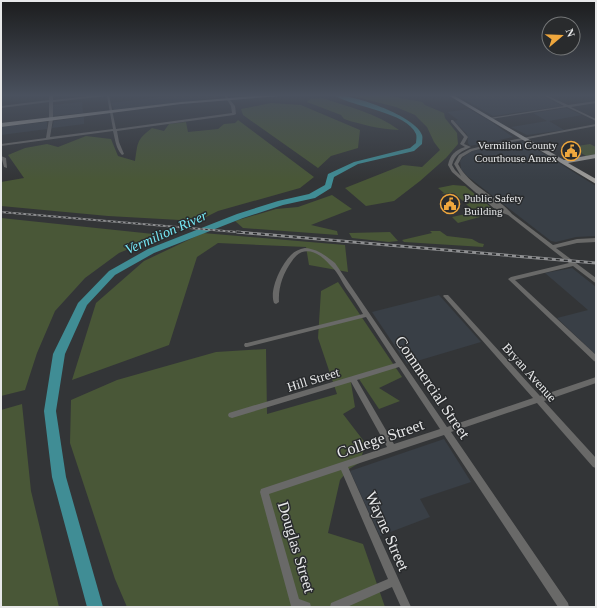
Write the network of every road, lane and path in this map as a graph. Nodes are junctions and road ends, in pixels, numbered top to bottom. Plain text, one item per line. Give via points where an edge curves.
1 (15, 123) edge
2 (50, 123) edge
3 (113, 123) edge
4 (164, 123) edge
5 (454, 123) edge
6 (499, 123) edge
7 (1, 125) edge
8 (596, 126) edge
9 (114, 130) junction
10 (48, 139) junction
11 (524, 139) junction
12 (496, 144) junction
13 (1, 145) edge
14 (468, 148) junction
15 (122, 154) dead end
16 (596, 156) edge
17 (1, 157) edge
18 (564, 162) junction
19 (6, 167) dead end
20 (596, 182) edge
21 (510, 215) junction
22 (596, 240) edge
23 (552, 247) junction
24 (573, 264) junction
25 (596, 281) edge
26 (446, 296) dead end
27 (276, 302) dead end
28 (367, 315) junction
29 (247, 345) dead end
30 (596, 359) edge
31 (400, 364) junction
32 (353, 379) junction
33 (596, 380) edge
34 (538, 399) junction
35 (232, 415) dead end
36 (445, 430) junction
37 (392, 448) junction
38 (596, 464) edge
39 (343, 466) junction
40 (264, 492) joint
41 (394, 581) junction
42 (306, 607) edge
43 (335, 607) edge
44 (406, 607) edge
45 (564, 607) edge

1 - 7 main road
2 - 10 street
3 - 9 street
4 - 9 street
5 - 14 street via 466,136 462,144
6 - 11 main road
8 - 11 street
9 - 10 street
9 - 15 street
10 - 13 street
11 - 12 street
11 - 18 main road
12 - 14 street
12 - 21 street via 471,150 460,156 456,164 460,172
14 - 21 street via 454,155 450,165 453,171 499,210
16 - 18 main road
17 - 19 street via 4,158
18 - 20 main road
21 - 23 street
22 - 23 street
23 - 24 street
24 - 25 street
24 - 30 street via 511,279
26 - 34 street, Bryan Avenue
27 - 28 street, Commercial Street via 275,293 288,259 295,252 313,250 333,264
28 - 29 street
28 - 31 street, Commercial Street
31 - 32 street, Hill Street
31 - 36 street, Commercial Street
32 - 35 street, Hill Street
32 - 37 street
33 - 34 street, College Street
34 - 36 street, College Street
34 - 38 street, Bryan Avenue
36 - 37 street, College Street
36 - 45 street, Commercial Street
37 - 39 street, College Street
39 - 40 street, College Street
39 - 41 street, Wayne Street
40 - 42 street, Douglas Street via 295,602
41 - 43 street
41 - 44 street, Wayne Street

